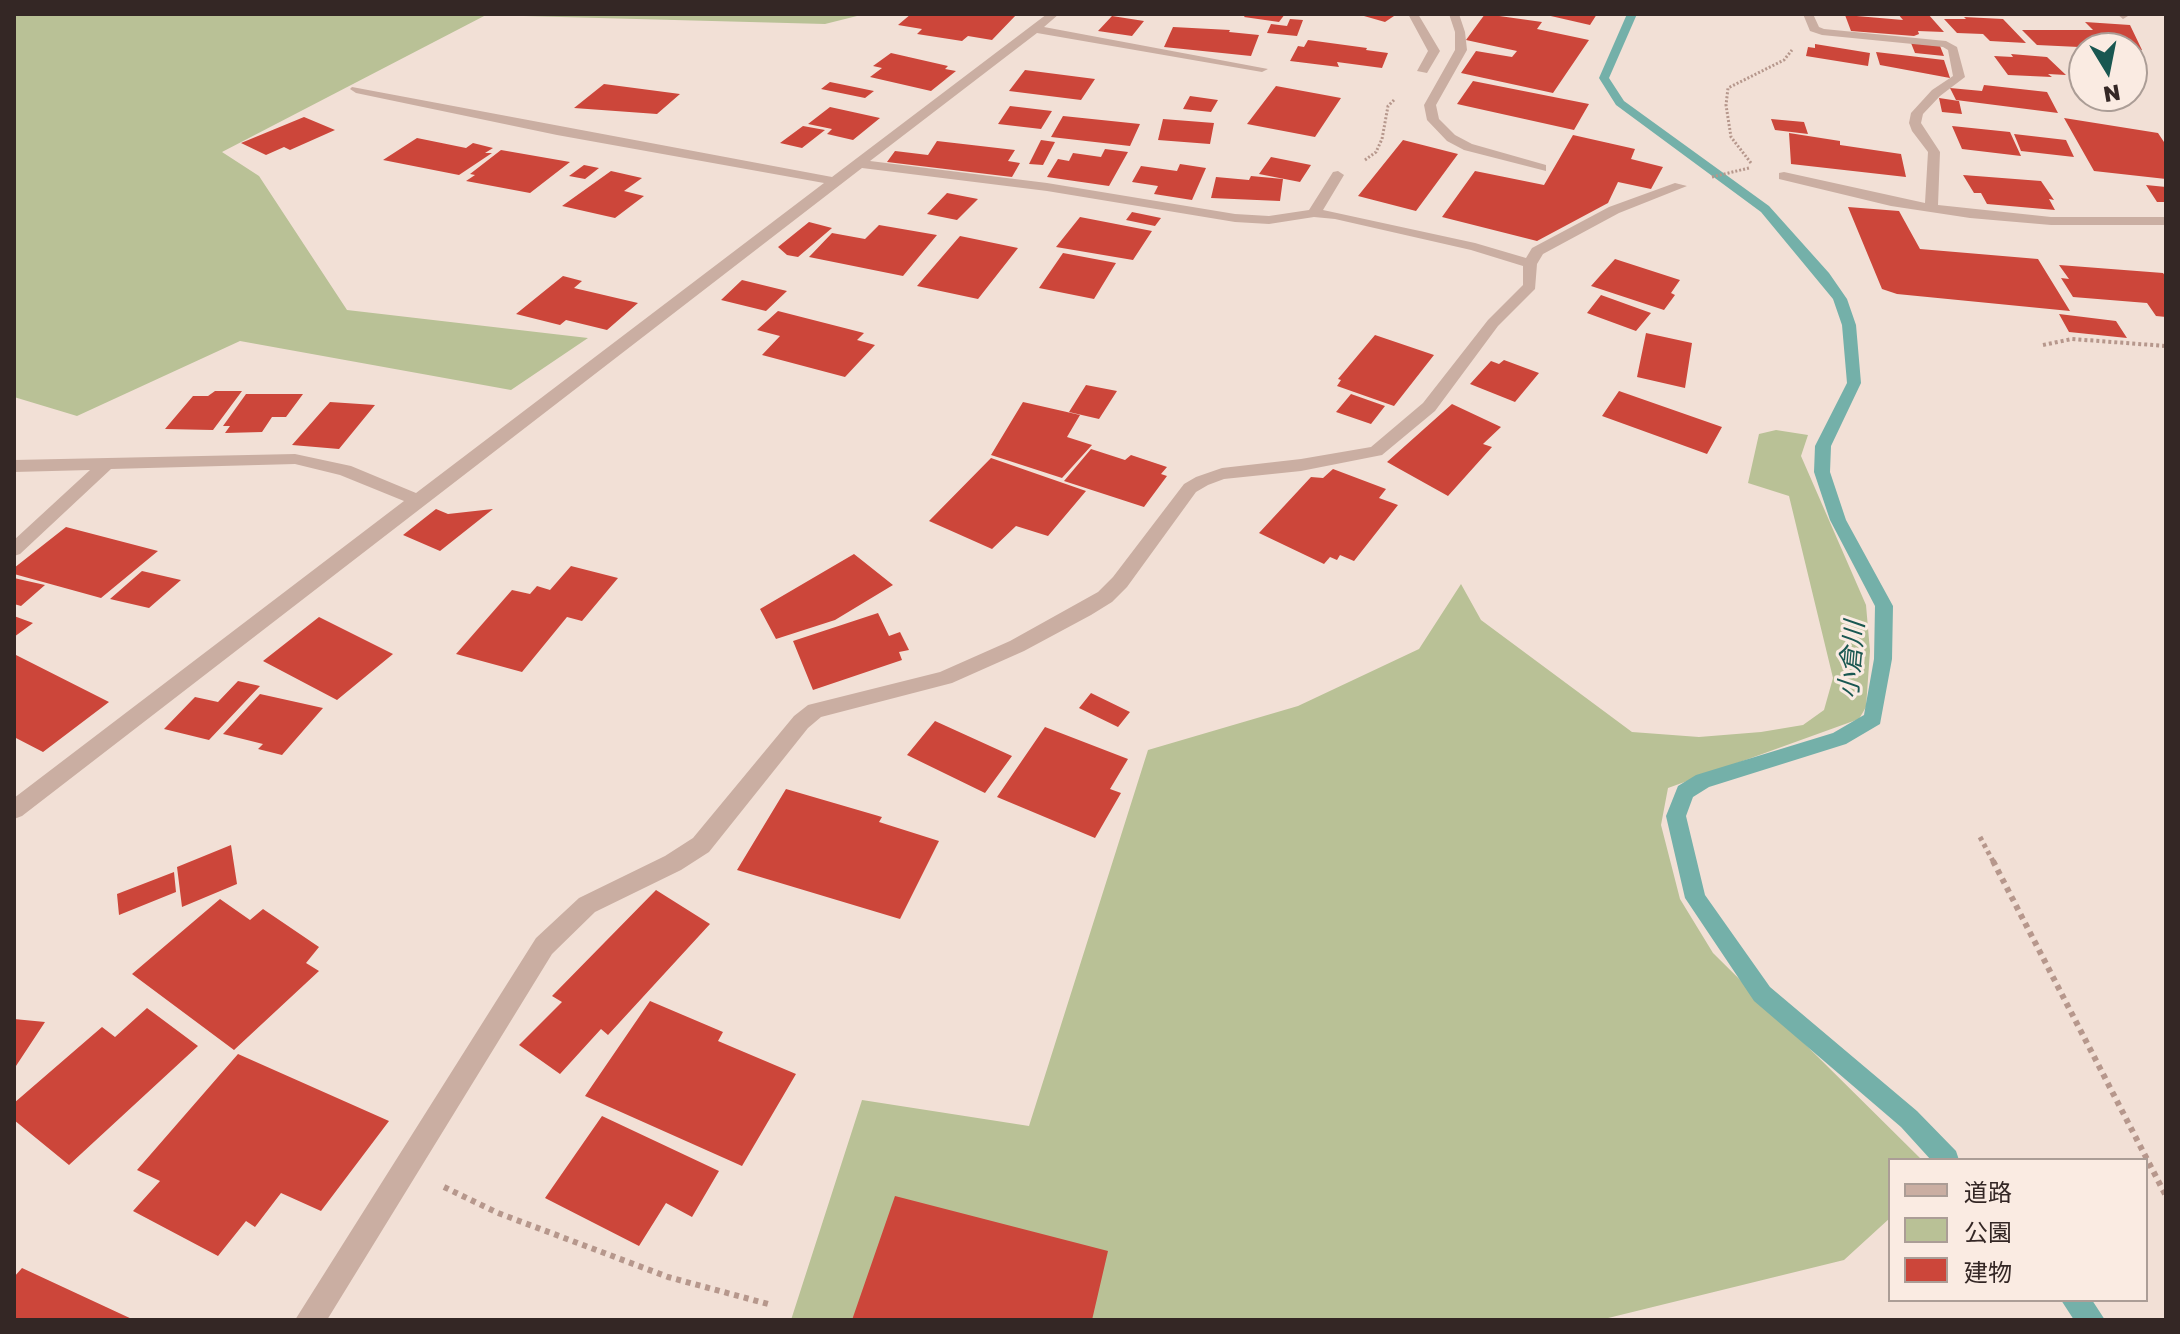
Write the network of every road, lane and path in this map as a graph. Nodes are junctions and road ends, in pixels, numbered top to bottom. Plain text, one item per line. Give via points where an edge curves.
1 (1054, 14) edge
2 (1413, 14) edge
3 (1454, 14) edge
4 (1808, 14) edge
5 (1035, 29) junction
6 (1814, 29) junction
7 (1262, 69) dead end
8 (1423, 71) joint
9 (356, 89) dead end
10 (856, 163) junction
11 (1754, 167) dead end
12 (1541, 168) dead end
13 (1743, 169) dead end
14 (1338, 175) joint
15 (1784, 176) dead end
16 (1702, 180) dead end
17 (832, 181) junction
18 (1680, 186) dead end
19 (1931, 209) junction
20 (1314, 213) junction
21 (2166, 221) edge
22 (1530, 264) junction
23 (2043, 345) dead end
24 (2166, 346) edge
25 (108, 462) junction
26 (14, 466) edge
27 (417, 500) junction
28 (14, 550) edge
29 (14, 810) edge
30 (1980, 837) dead end
31 (2146, 1158) edge
32 (2148, 1161) edge
33 (438, 1183) dead end
34 (2166, 1196) edge
35 (768, 1304) dead end
36 (310, 1320) edge

1 - 5 street
2 - 8 street via 1434,51
3 - 12 street via 1459,57 1430,105 1433,120 1468,147
4 - 6 street
5 - 7 street
5 - 10 street
6 - 11 path via 1784,60 1728,88 1731,137
6 - 19 street via 1953,49 1959,77 1936,93 1917,113 1915,123 1934,152
8 - 14 path via 1388,106 1376,152
9 - 17 street
10 - 17 street
10 - 20 street via 1235,218 1269,220
13 - 16 path
14 - 20 street
15 - 19 street
17 - 27 street
18 - 22 street via 1614,210 1537,251
19 - 21 street via 2030,220
20 - 22 street via 1412,232
22 - 36 street via 1530,286 1493,323 1429,407 1376,451 1202,481 1190,488 1105,597 945,678 815,711 701,845 587,905 536,958
23 - 24 path via 2072,339
25 - 26 street
25 - 27 street via 295,459 345,470
25 - 28 street
27 - 29 street
30 - 31 path
32 - 34 path
33 - 35 path via 498,1213 668,1277

